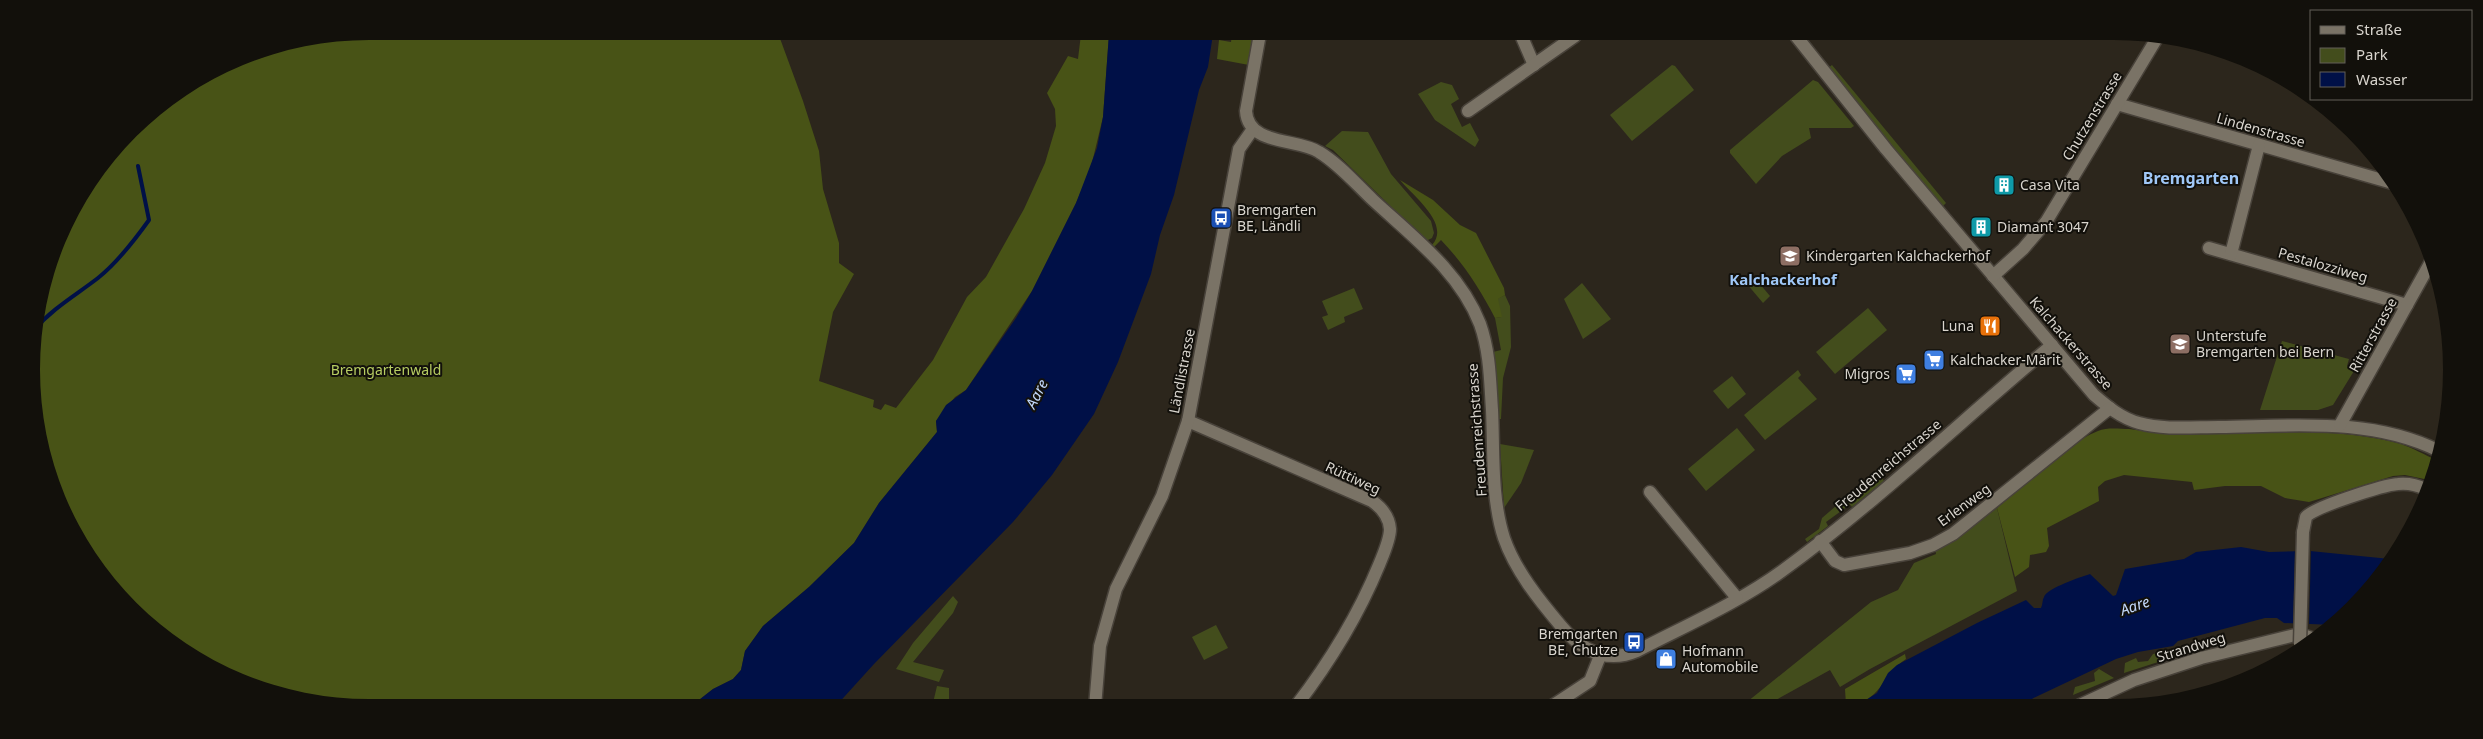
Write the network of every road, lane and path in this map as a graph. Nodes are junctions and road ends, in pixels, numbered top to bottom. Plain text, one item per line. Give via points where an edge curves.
1 (1259, 40) edge
2 (1523, 40) edge
3 (1569, 40) edge
4 (1799, 40) edge
5 (2154, 43) edge
6 (1534, 65) junction
7 (2117, 104) junction
8 (1468, 111) dead end
9 (1253, 129) junction
10 (2259, 146) junction
11 (2383, 180) edge
12 (2209, 248) dead end
13 (2231, 254) junction
14 (2427, 269) edge
15 (1993, 276) junction
16 (2407, 306) junction
17 (2052, 345) junction
18 (2110, 408) junction
19 (1188, 421) junction
20 (2340, 425) junction
21 (2433, 449) edge
22 (2421, 488) edge
23 (1650, 492) dead end
24 (1820, 541) junction
25 (1737, 598) junction
26 (2307, 636) edge
27 (2300, 641) edge
28 (1600, 656) junction
29 (1097, 699) edge
30 (1301, 699) edge
31 (1563, 699) edge
32 (2093, 699) edge

1 - 9 street via 1246,111
2 - 6 street
3 - 6 street
4 - 15 street, Kalchackerstrasse
5 - 7 street, Chutzenstrasse
6 - 8 street
7 - 10 street, Lindenstrasse
7 - 15 street, Chutzenstrasse via 2046,222
9 - 19 street, Ländlistrasse via 1239,149
9 - 28 street, Freudenreichstrasse via 1319,152 1443,266 1461,287 1475,313 1486,345 1497,502 1504,538 1522,575 1560,625 1578,644
10 - 11 street, Lindenstrasse
10 - 13 street
12 - 13 street, Pestalozziweg
13 - 16 street, Pestalozziweg
14 - 16 street, Ritterstrasse
15 - 17 street, Kalchackerstrasse
16 - 20 street, Ritterstrasse
17 - 18 street, Kalchackerstrasse via 2094,395
17 - 24 street, Freudenreichstrasse
18 - 20 street, Kalchackerstrasse via 2140,423 2172,428
18 - 24 street, Erlenweg via 1968,524 1932,545 1910,553 1844,565 1834,561
19 - 29 street, Ländlistrasse via 1162,496 1116,589 1100,646
19 - 30 street, Rüttiweg via 1372,501 1388,521 1390,533 1369,589 1333,652
20 - 21 street, Kalchackerstrasse via 2401,436
22 - 27 street, bridge via 2394,484 2306,516
23 - 25 street
24 - 25 street, Freudenreichstrasse via 1782,571
25 - 28 street, Freudenreichstrasse via 1632,653
26 - 32 street, Strandweg via 2295,635 2201,658 2127,683
28 - 31 street via 1590,681

